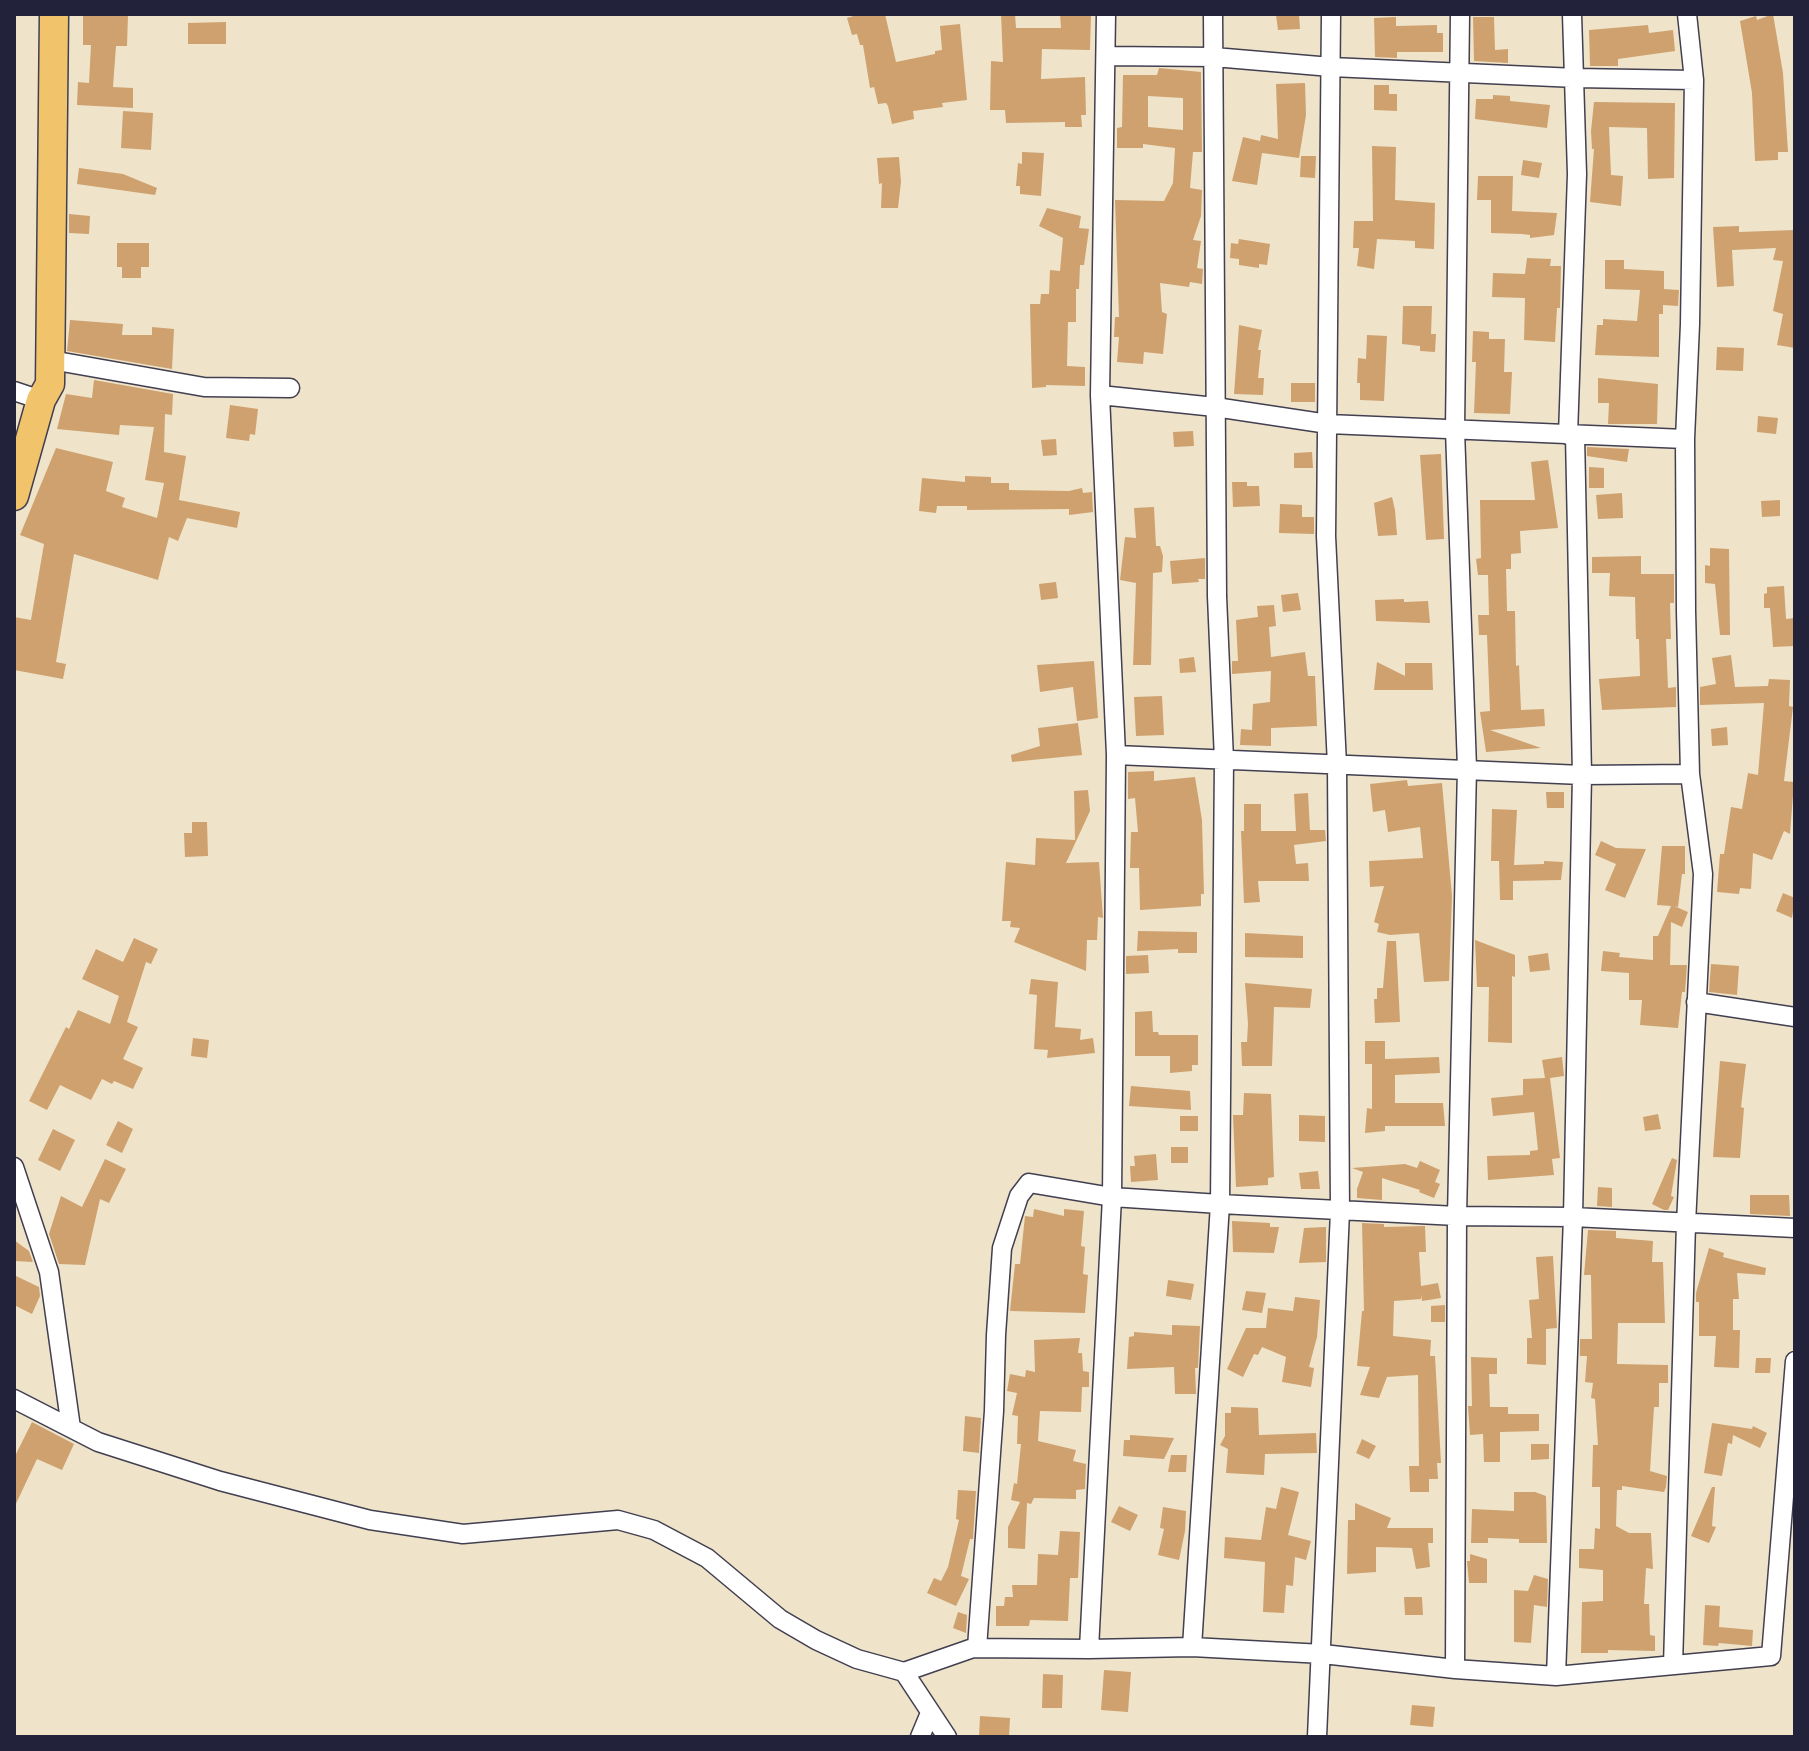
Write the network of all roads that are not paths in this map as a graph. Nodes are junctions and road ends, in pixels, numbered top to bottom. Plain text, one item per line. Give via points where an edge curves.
1 (54, 14) edge
2 (1106, 14) edge
3 (1213, 14) edge
4 (1331, 14) edge
5 (1460, 14) edge
6 (1572, 14) edge
7 (1687, 14) edge
8 (1106, 56) junction
9 (1214, 57) junction
10 (1331, 67) junction
11 (1461, 73) junction
12 (1576, 78) junction
13 (1694, 80) junction
14 (51, 360) junction
15 (290, 388) dead end
16 (14, 391) edge
17 (1100, 395) junction
18 (41, 400) junction
19 (1215, 407) junction
20 (1328, 424) junction
21 (1455, 430) junction
22 (1572, 435) junction
23 (1685, 439) junction
24 (14, 496) edge
25 (1116, 755) junction
26 (1224, 760) junction
27 (1337, 765) junction
28 (1467, 768) junction
29 (1690, 774) junction
30 (1582, 775) junction
31 (1696, 1002) junction
32 (1795, 1017) edge
33 (14, 1167) edge
34 (1112, 1197) junction
35 (1220, 1204) junction
36 (1340, 1211) junction
37 (1457, 1216) junction
38 (1573, 1217) junction
39 (1686, 1224) junction
40 (1795, 1228) edge
41 (1795, 1361) edge
42 (14, 1399) edge
43 (71, 1428) junction
44 (1192, 1647) junction
45 (977, 1648) junction
46 (1089, 1649) junction
47 (1323, 1654) junction
48 (1673, 1665) junction
49 (1455, 1669) junction
50 (904, 1672) junction
51 (1556, 1676) junction
52 (930, 1713) junction
53 (920, 1737) edge
54 (947, 1737) edge
55 (1317, 1737) edge

1 - 14 main road
2 - 8 street
3 - 9 street
4 - 10 street
5 - 11 street
6 - 12 street
7 - 13 street
8 - 9 street
8 - 17 street
9 - 10 street
9 - 19 street
10 - 11 street
10 - 20 street
11 - 12 street
11 - 21 street
12 - 13 street
12 - 22 street
13 - 23 street
14 - 15 street via 204,387
14 - 18 main road via 50,384
16 - 18 street
17 - 19 street
17 - 25 street
18 - 24 main road
19 - 20 street
19 - 26 street
20 - 21 street
20 - 27 street via 1326,536
21 - 22 street
21 - 28 street
22 - 23 street
22 - 30 street
23 - 29 street
25 - 26 street
25 - 34 street
26 - 27 street
26 - 35 street
27 - 28 street
27 - 36 street
28 - 30 street
28 - 37 street
29 - 30 street
29 - 31 street via 1703,874
30 - 38 street
31 - 32 street
31 - 39 street
33 - 43 street via 49,1272
34 - 35 street
34 - 45 street via 1029,1183 1019,1196 1002,1248
34 - 46 street
35 - 36 street
35 - 44 street
36 - 37 street
36 - 47 street
37 - 38 street
37 - 49 street
38 - 39 street
38 - 51 street
39 - 40 street
39 - 48 street
41 - 48 street via 1771,1656
42 - 43 street
43 - 50 street via 98,1442 220,1481 370,1520 463,1534 618,1520 654,1530 707,1558 780,1619 816,1640
44 - 46 street
44 - 47 street
45 - 46 street
45 - 50 street
47 - 49 street
47 - 55 street
48 - 51 street
49 - 51 street
50 - 52 street
52 - 53 street
52 - 54 street

